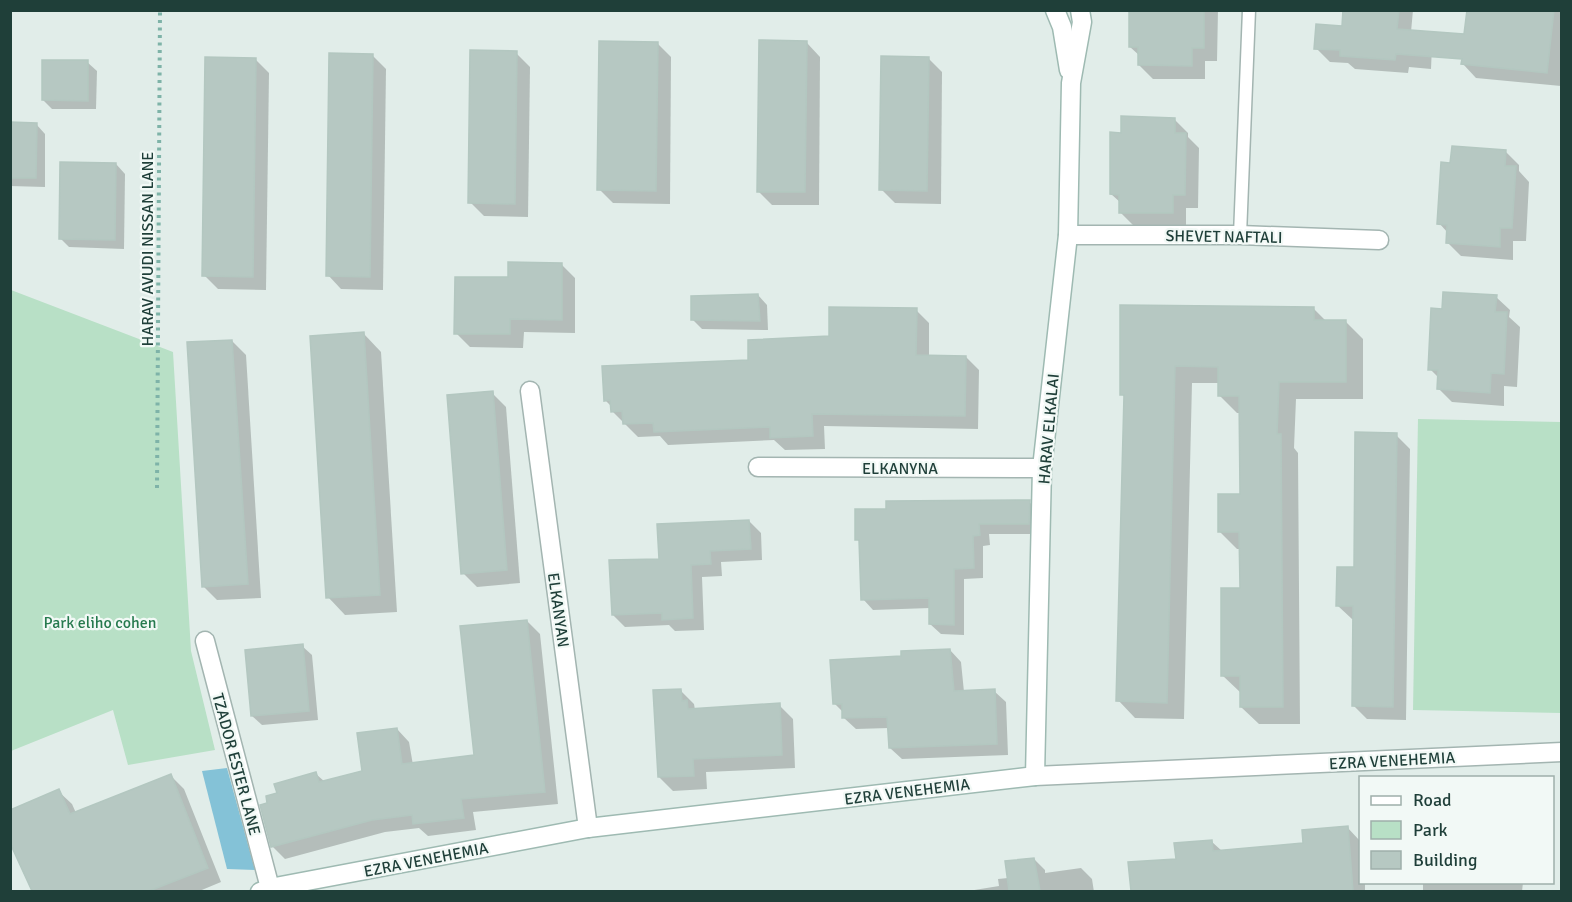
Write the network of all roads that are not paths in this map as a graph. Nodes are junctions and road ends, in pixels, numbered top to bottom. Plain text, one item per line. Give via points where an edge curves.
1 (1055, 10) edge
2 (1080, 10) edge
3 (1249, 10) edge
4 (1071, 83) junction
5 (1068, 235) junction
6 (1240, 235) junction
7 (1379, 240) dead end
8 (530, 391) dead end
9 (758, 467) dead end
10 (1042, 468) junction
11 (205, 640) dead end
12 (1562, 752) edge
13 (1035, 776) junction
14 (588, 828) junction
15 (265, 890) edge

1 - 4 street, HARAV ELKALAI via 1062,27
2 - 4 street, HARAV ELKALAI via 1082,22
3 - 6 lane
4 - 5 street, HARAV ELKALAI
5 - 6 street, SHEVET NAFTALI
5 - 10 street, HARAV ELKALAI
6 - 7 street, SHEVET NAFTALI
8 - 14 street, ELKANYAN
9 - 10 street, ELKANYNA
10 - 13 street, HARAV ELKALAI
11 - 15 street, TZADOR ESTER LANE
12 - 13 street, EZRA VENEHEMIA
13 - 14 street, EZRA VENEHEMIA
14 - 15 street, EZRA VENEHEMIA

